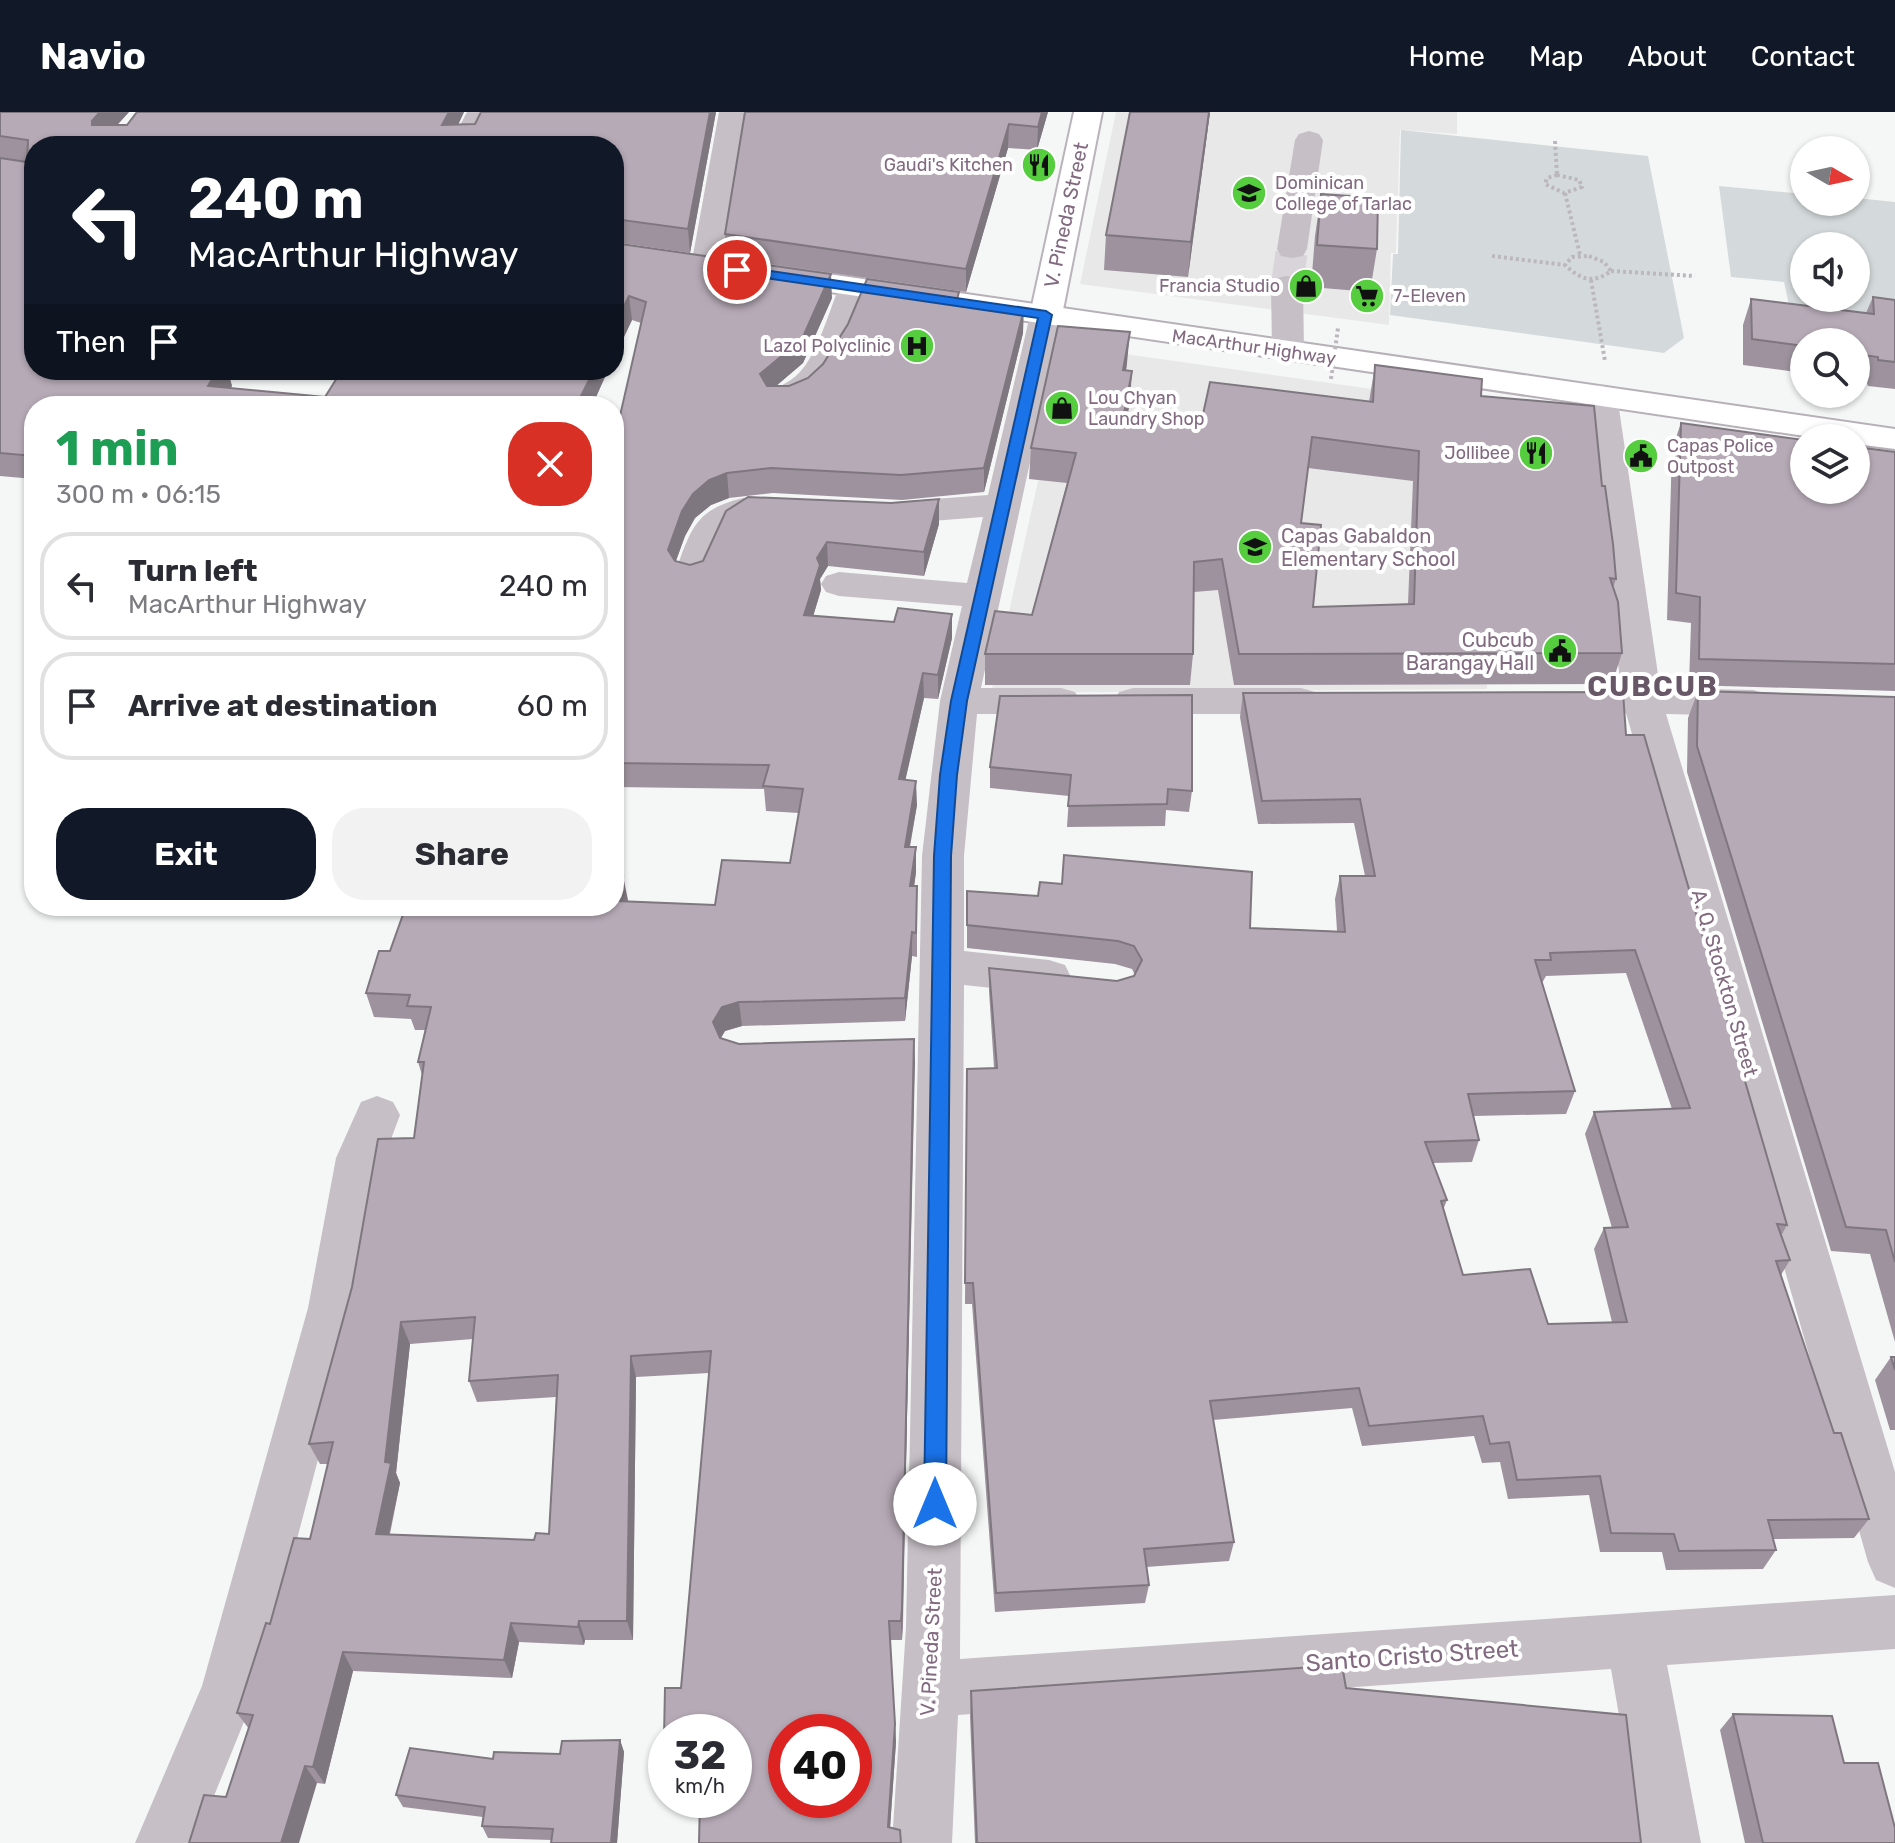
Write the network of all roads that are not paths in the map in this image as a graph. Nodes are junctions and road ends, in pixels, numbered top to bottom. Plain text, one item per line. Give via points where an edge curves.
1 (481, 112) edge
2 (733, 112) edge
3 (1088, 112) edge
4 (468, 136) edge
5 (1309, 140) dead end
6 (1292, 249) tunnel mouth
7 (692, 264) joint
8 (1287, 285) tunnel mouth
9 (855, 287) junction
10 (1046, 315) junction
11 (1288, 352) junction
12 (1610, 396) junction
13 (781, 400) edge
14 (1895, 439) edge
15 (1001, 505) junction
16 (692, 575) edge
17 (839, 584) dead end
18 (981, 596) junction
19 (1578, 700) edge
20 (1642, 700) junction
21 (959, 701) junction
22 (1340, 701) edge
23 (1784, 704) edge
24 (944, 966) junction
25 (1084, 980) edge
26 (377, 1115) dead end
27 (1895, 1562) edge
28 (1894, 1625) edge
29 (1634, 1640) junction
30 (929, 1689) junction
31 (165, 1843) edge
32 (922, 1843) edge
33 (1671, 1843) edge

1 - 4 street
2 - 7 street
3 - 10 main road, V. Pineda Street
5 - 6 street
7 - 9 main road, MacArthur Highway
8 - 11 street
9 - 10 main road, MacArthur Highway
9 - 13 street via 822,366 809,383
10 - 11 main road, MacArthur Highway
10 - 15 street, V. Pineda Street
11 - 12 main road, MacArthur Highway
12 - 14 main road, MacArthur Highway
12 - 20 street, A. Q. Stockton Street
15 - 16 street via 892,514 748,507 728,511 711,524
15 - 18 street, V. Pineda Street
17 - 18 street
18 - 21 street, V. Pineda Street
19 - 20 street
20 - 23 street
20 - 27 street, A. Q. Stockton Street
21 - 22 street
21 - 24 street, V. Pineda Street via 943,856
24 - 25 street
24 - 30 street, V. Pineda Street via 917,1042 934,1627
26 - 31 street via 360,1158 333,1308 230,1687
28 - 29 street, Santo Cristo Street
29 - 30 street, Santo Cristo Street
29 - 33 street
30 - 32 street, V. Pineda Street

